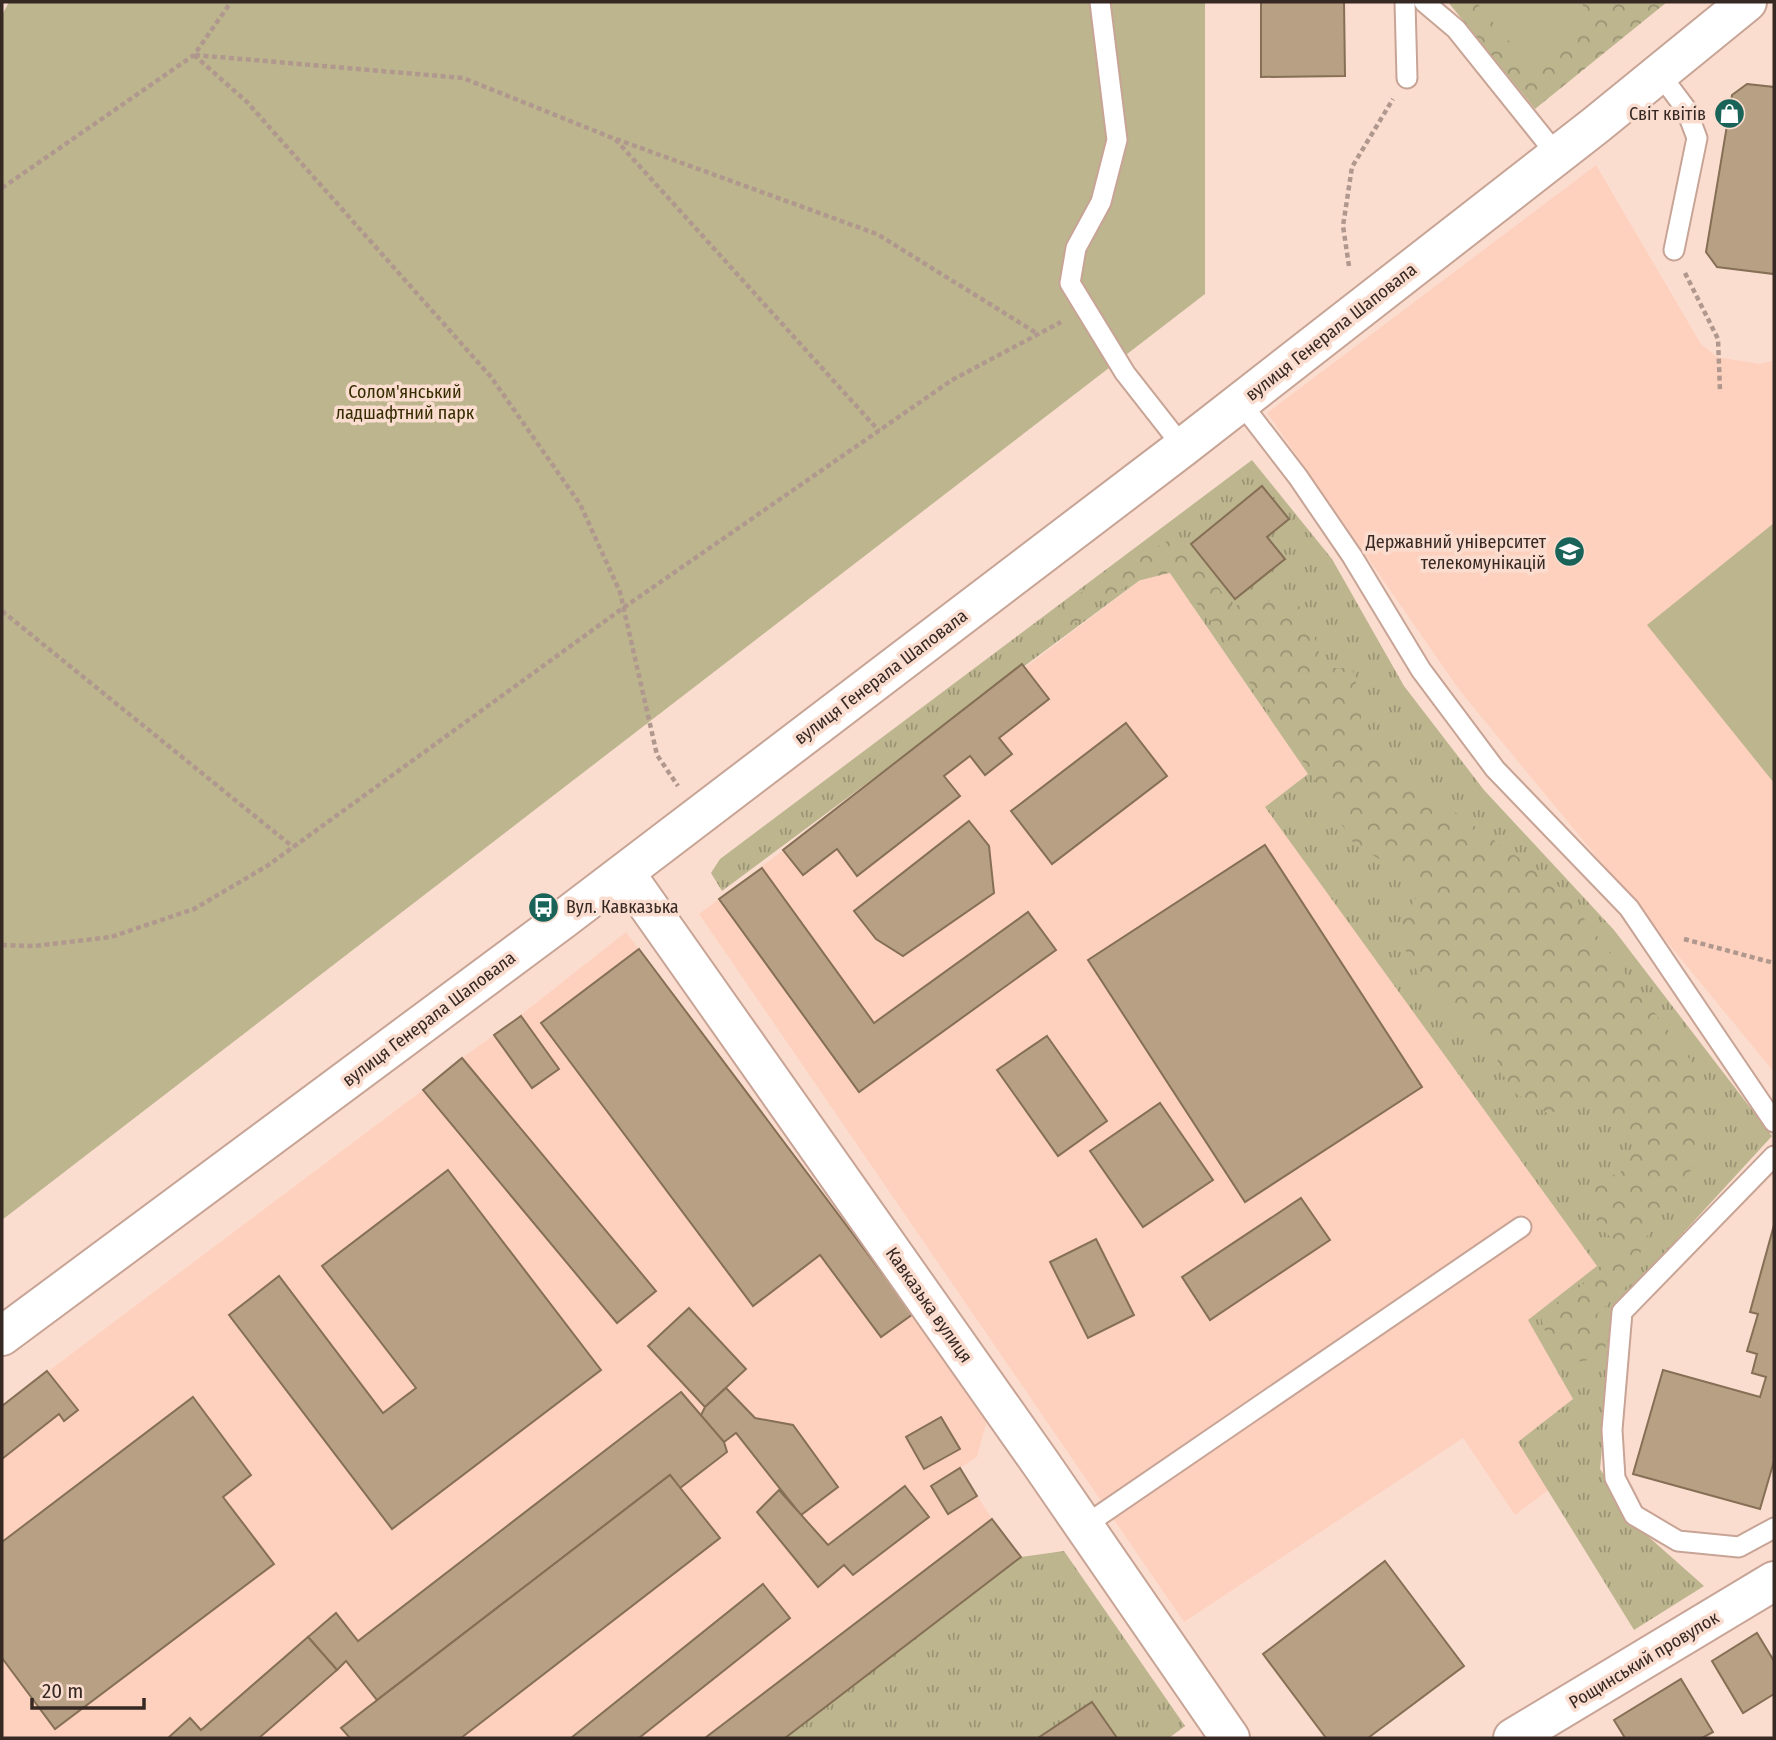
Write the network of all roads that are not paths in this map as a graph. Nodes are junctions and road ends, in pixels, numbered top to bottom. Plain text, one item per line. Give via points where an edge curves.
1 (1100, 2) edge
2 (1405, 2) edge
3 (1424, 2) edge
4 (1736, 5) edge
5 (1660, 74) junction
6 (1406, 78) road end
7 (1557, 155) junction
8 (1674, 250) road end
9 (1241, 403) junction
10 (1183, 447) junction
11 (625, 873) junction
12 (1774, 1122) edge
13 (1774, 1156) edge
14 (1521, 1227) dead end
15 (3, 1332) edge
16 (1084, 1526) junction
17 (1774, 1528) edge
18 (1774, 1581) edge
19 (1230, 1738) edge
20 (1513, 1738) edge

1 - 10 lane via 1118,140 1101,202 1076,248 1070,283 1125,373
2 - 6 lane
3 - 7 lane via 1456,29
4 - 5 street, вулиця Генерала Шаповала
5 - 7 street, вулиця Генерала Шаповала
5 - 8 lane via 1686,109 1697,138
7 - 9 street, вулиця Генерала Шаповала
9 - 10 street, вулиця Генерала Шаповала
9 - 12 lane via 1352,556 1421,670 1495,769 1629,908
10 - 11 street, вулиця Генерала Шаповала
11 - 15 street, вулиця Генерала Шаповала
11 - 16 street, Кавказька вулиця
13 - 17 lane via 1622,1312 1612,1430 1615,1478 1634,1515 1678,1541 1739,1547
14 - 16 lane
16 - 19 street, Кавказька вулиця
18 - 20 street, Рощинський провулок

